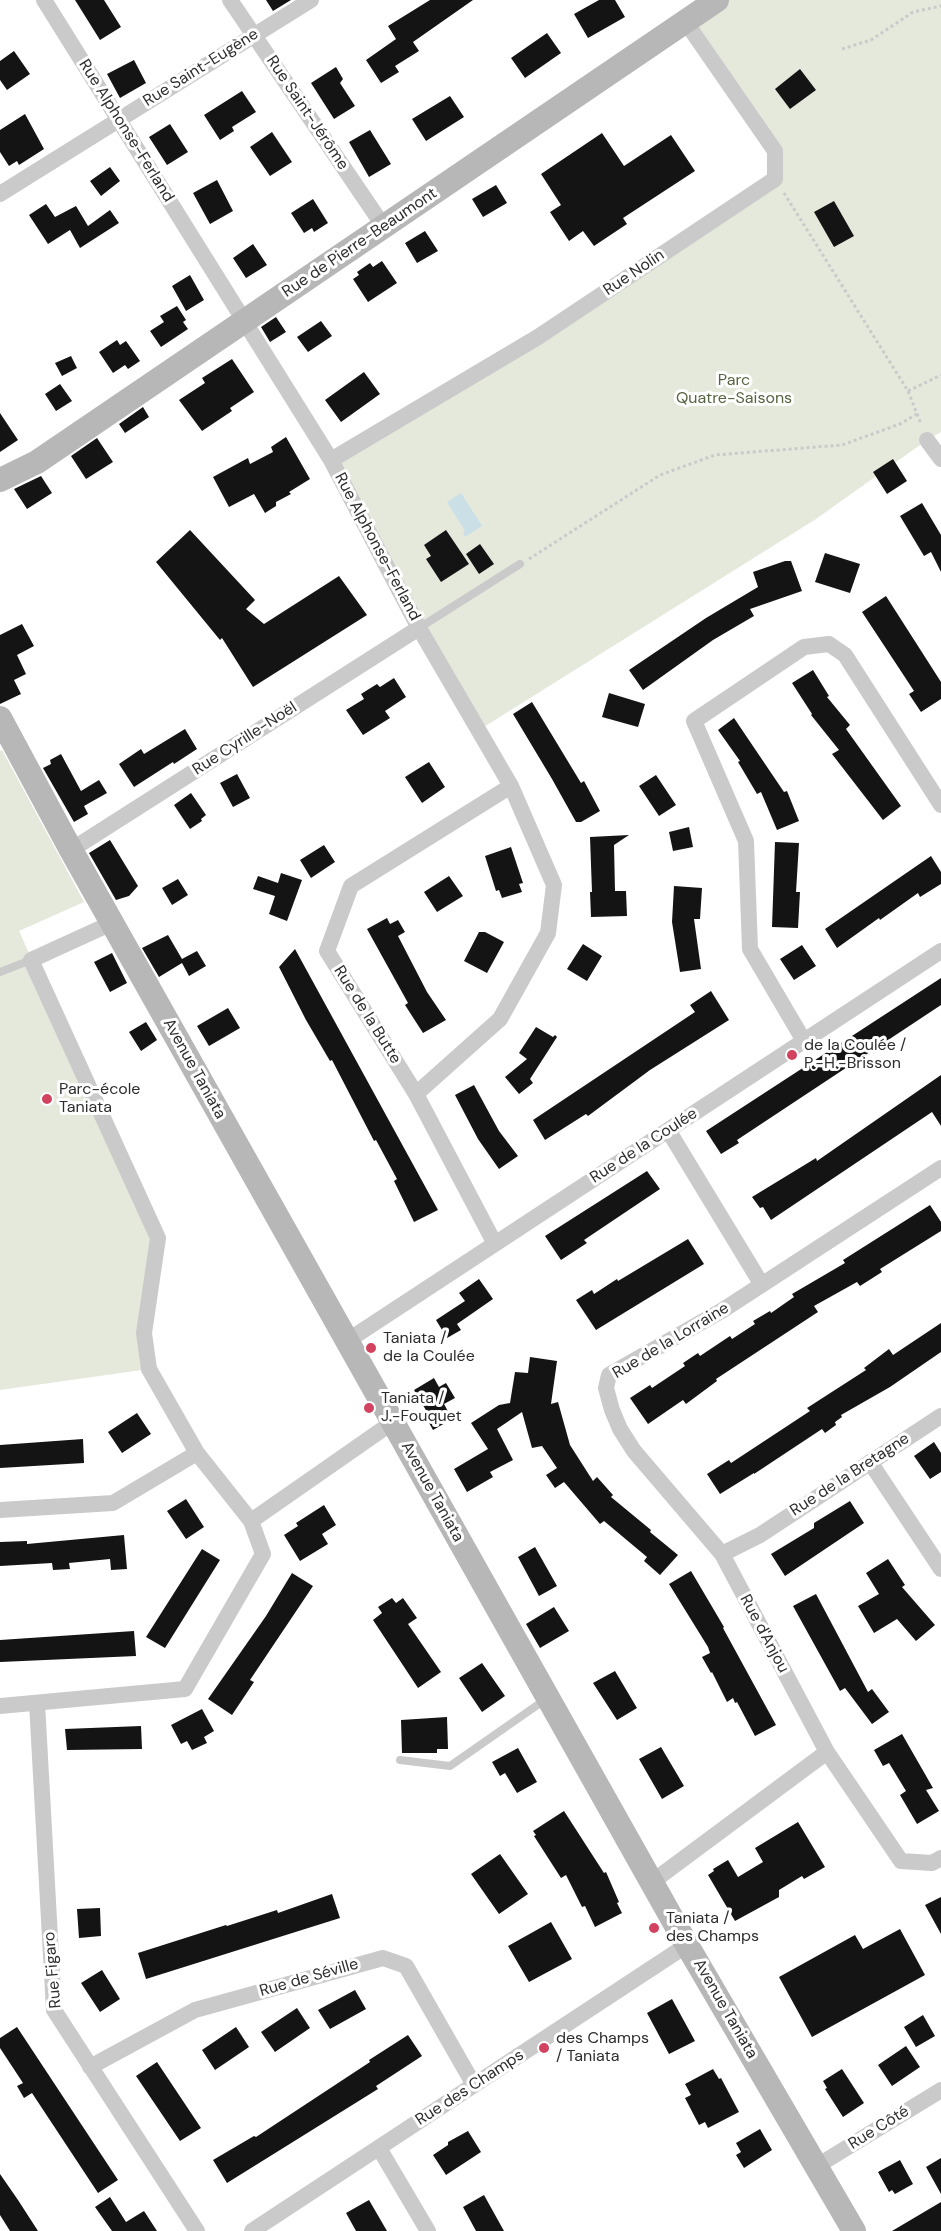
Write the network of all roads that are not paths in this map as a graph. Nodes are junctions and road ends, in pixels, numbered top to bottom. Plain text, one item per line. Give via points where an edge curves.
1 (44, 0) edge
2 (230, 0) edge
3 (311, 0) edge
4 (717, 0) edge
5 (685, 21) junction
6 (254, 35) junction
7 (118, 119) junction
8 (0, 194) edge
9 (384, 227) junction
10 (245, 322) junction
11 (927, 440) road end
12 (941, 459) edge
13 (331, 460) junction
14 (0, 480) edge
15 (520, 564) road end
16 (419, 628) junction
17 (0, 718) edge
18 (511, 786) junction
19 (941, 805) edge
20 (71, 850) junction
21 (112, 924) junction
22 (941, 951) edge
23 (31, 960) junction
24 (0, 972) edge
25 (804, 1041) junction
26 (417, 1094) junction
27 (668, 1130) junction
28 (941, 1168) edge
29 (495, 1244) junction
30 (762, 1285) junction
31 (347, 1341) junction
32 (941, 1416) edge
33 (393, 1422) junction
34 (197, 1453) junction
35 (870, 1462) junction
36 (0, 1510) edge
37 (251, 1521) junction
38 (722, 1554) junction
39 (941, 1569) edge
40 (548, 1697) junction
41 (37, 1703) junction
42 (0, 1706) edge
43 (827, 1752) junction
44 (400, 1760) dead end
45 (941, 1858) edge
46 (652, 1882) junction
47 (687, 1945) junction
48 (90, 2067) junction
49 (474, 2085) junction
50 (941, 2090) edge
51 (379, 2148) junction
52 (817, 2166) junction
53 (196, 2231) edge
54 (252, 2231) edge
55 (428, 2231) edge
56 (854, 2231) edge

1 - 7 street, Rue Alphonse-Ferland
2 - 6 street, Rue Saint-Jérôme
3 - 6 street, Rue Saint-Eugène
4 - 5 main road, Rue de Pierre-Beaumont
5 - 9 main road, Rue de Pierre-Beaumont
5 - 13 street, Rue Nolin via 775,150 775,179 538,337
6 - 7 street, Rue Saint-Eugène
6 - 9 street, Rue Saint-Jérôme
7 - 8 street, Rue Saint-Eugène
7 - 10 street, Rue Alphonse-Ferland
9 - 10 main road, Rue de Pierre-Beaumont
10 - 13 street, Rue Alphonse-Ferland
10 - 14 main road, Rue de Pierre-Beaumont via 37,462
11 - 12 street
13 - 16 street, Rue Alphonse-Ferland
15 - 16 lane
16 - 18 street, Rue Alphonse-Ferland
16 - 20 street, Rue Cyrille-Noël
17 - 20 main road, Avenue Taniata
18 - 26 street, Rue Alphonse-Ferland via 554,885 548,933 500,1019
18 - 26 street, Rue de la Butte via 351,886 327,951
19 - 25 street via 845,655 829,644 804,647 694,721 746,841 750,949
20 - 21 main road, Avenue Taniata
21 - 23 street
21 - 31 main road, Avenue Taniata
22 - 25 street, Rue de la Coulée
23 - 24 lane
23 - 34 street via 158,1239 144,1333 149,1369
25 - 27 street, Rue de la Coulée
26 - 29 street, Rue de la Butte
27 - 29 street, Rue de la Coulée
27 - 30 street
28 - 30 street, Rue de la Lorraine
29 - 31 street, Rue de la Coulée
30 - 38 street, Rue de la Lorraine via 609,1375 606,1388 634,1451
31 - 33 main road, Avenue Taniata
32 - 35 street, Rue de la Bretagne
33 - 37 street
33 - 40 main road, Avenue Taniata
34 - 36 street via 113,1503
34 - 37 street
35 - 38 street, Rue de la Bretagne via 760,1534
35 - 39 street
37 - 41 street via 262,1554 185,1689
38 - 43 street, Rue d'Anjou
40 - 44 lane via 450,1766
40 - 46 main road, Avenue Taniata
41 - 42 street
41 - 48 street, Rue Figaro via 54,2010
43 - 45 street, Rue d'Anjou via 901,1861 932,1863
43 - 46 street
46 - 47 main road, Avenue Taniata
47 - 49 street, Rue des Champs
47 - 52 main road, Avenue Taniata
48 - 49 street, Rue de Séville via 195,2010 382,1958 406,1966
48 - 53 street, Rue Figaro
49 - 51 street, Rue des Champs
50 - 52 street, Rue Côté
51 - 54 street, Rue des Champs
51 - 55 street
52 - 56 main road, Avenue Taniata

